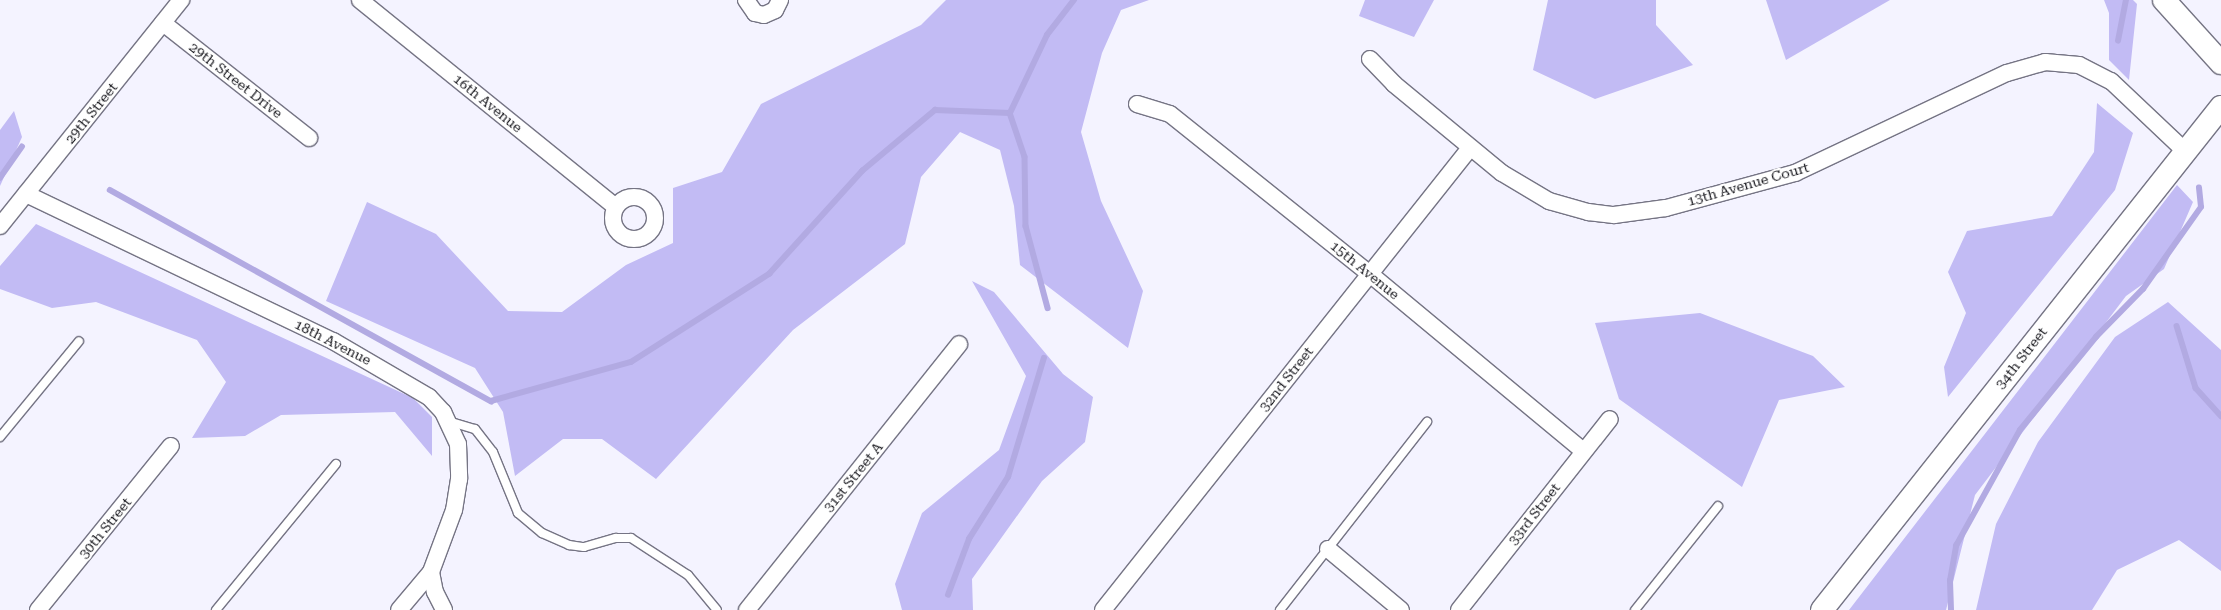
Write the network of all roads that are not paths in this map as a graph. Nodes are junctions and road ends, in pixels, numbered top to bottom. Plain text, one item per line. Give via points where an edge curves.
1 (181, 0) edge
2 (360, 0) edge
3 (746, 0) edge
4 (780, 0) edge
5 (2164, 0) edge
6 (163, 22) junction
7 (1370, 59) dead end
8 (2221, 63) edge
9 (1137, 104) dead end
10 (2221, 106) edge
11 (309, 138) dead end
12 (1470, 148) junction
13 (2185, 151) junction
14 (26, 194) junction
15 (616, 207) dead end
16 (0, 226) edge
17 (1370, 274) junction
18 (79, 341) dead end
19 (959, 344) dead end
20 (1610, 419) dead end
21 (448, 421) junction
22 (1428, 422) dead end
23 (0, 437) edge
24 (172, 446) dead end
25 (1583, 451) junction
26 (336, 464) dead end
27 (1718, 506) dead end
28 (1328, 549) junction
29 (431, 572) junction
30 (38, 610) edge
31 (216, 610) edge
32 (399, 610) edge
33 (444, 610) edge
34 (717, 610) edge
35 (747, 610) edge
36 (1103, 610) edge
37 (1280, 610) edge
38 (1401, 610) edge
39 (1459, 610) edge
40 (1636, 610) edge
41 (1822, 610) edge

1 - 6 street, 29th Street
2 - 15 street, 16th Avenue
3 - 4 street via 755,12 764,15 775,10
5 - 8 street
6 - 11 street, 29th Street Drive
6 - 14 street, 29th Street
7 - 12 street, 13th Avenue Court via 1394,84
9 - 17 street, 15th Avenue via 1170,114
10 - 13 street, 34th Street
12 - 13 street, 13th Avenue Court via 1515,182 1549,201 1588,212 1639,212 1795,173 2007,73 2045,62 2079,65 2111,81
12 - 17 street, 32nd Street
13 - 41 street, 34th Street
14 - 16 street, 29th Street
14 - 21 street, 18th Avenue via 333,341 406,381 429,397
17 - 25 street, 15th Avenue
17 - 36 street, 32nd Street
18 - 23 lane
19 - 35 street, 31st Street A
20 - 25 street, 33rd Street
21 - 29 street, 18th Avenue via 458,444 459,479 454,510
21 - 34 lane via 475,429 492,452 518,513 542,533 569,545 584,547 616,538 631,538 688,576
22 - 28 lane
24 - 30 street, 30th Street
25 - 39 street, 33rd Street
26 - 31 lane
27 - 40 lane
28 - 37 lane
28 - 38 street
29 - 32 street
29 - 33 street via 435,592

